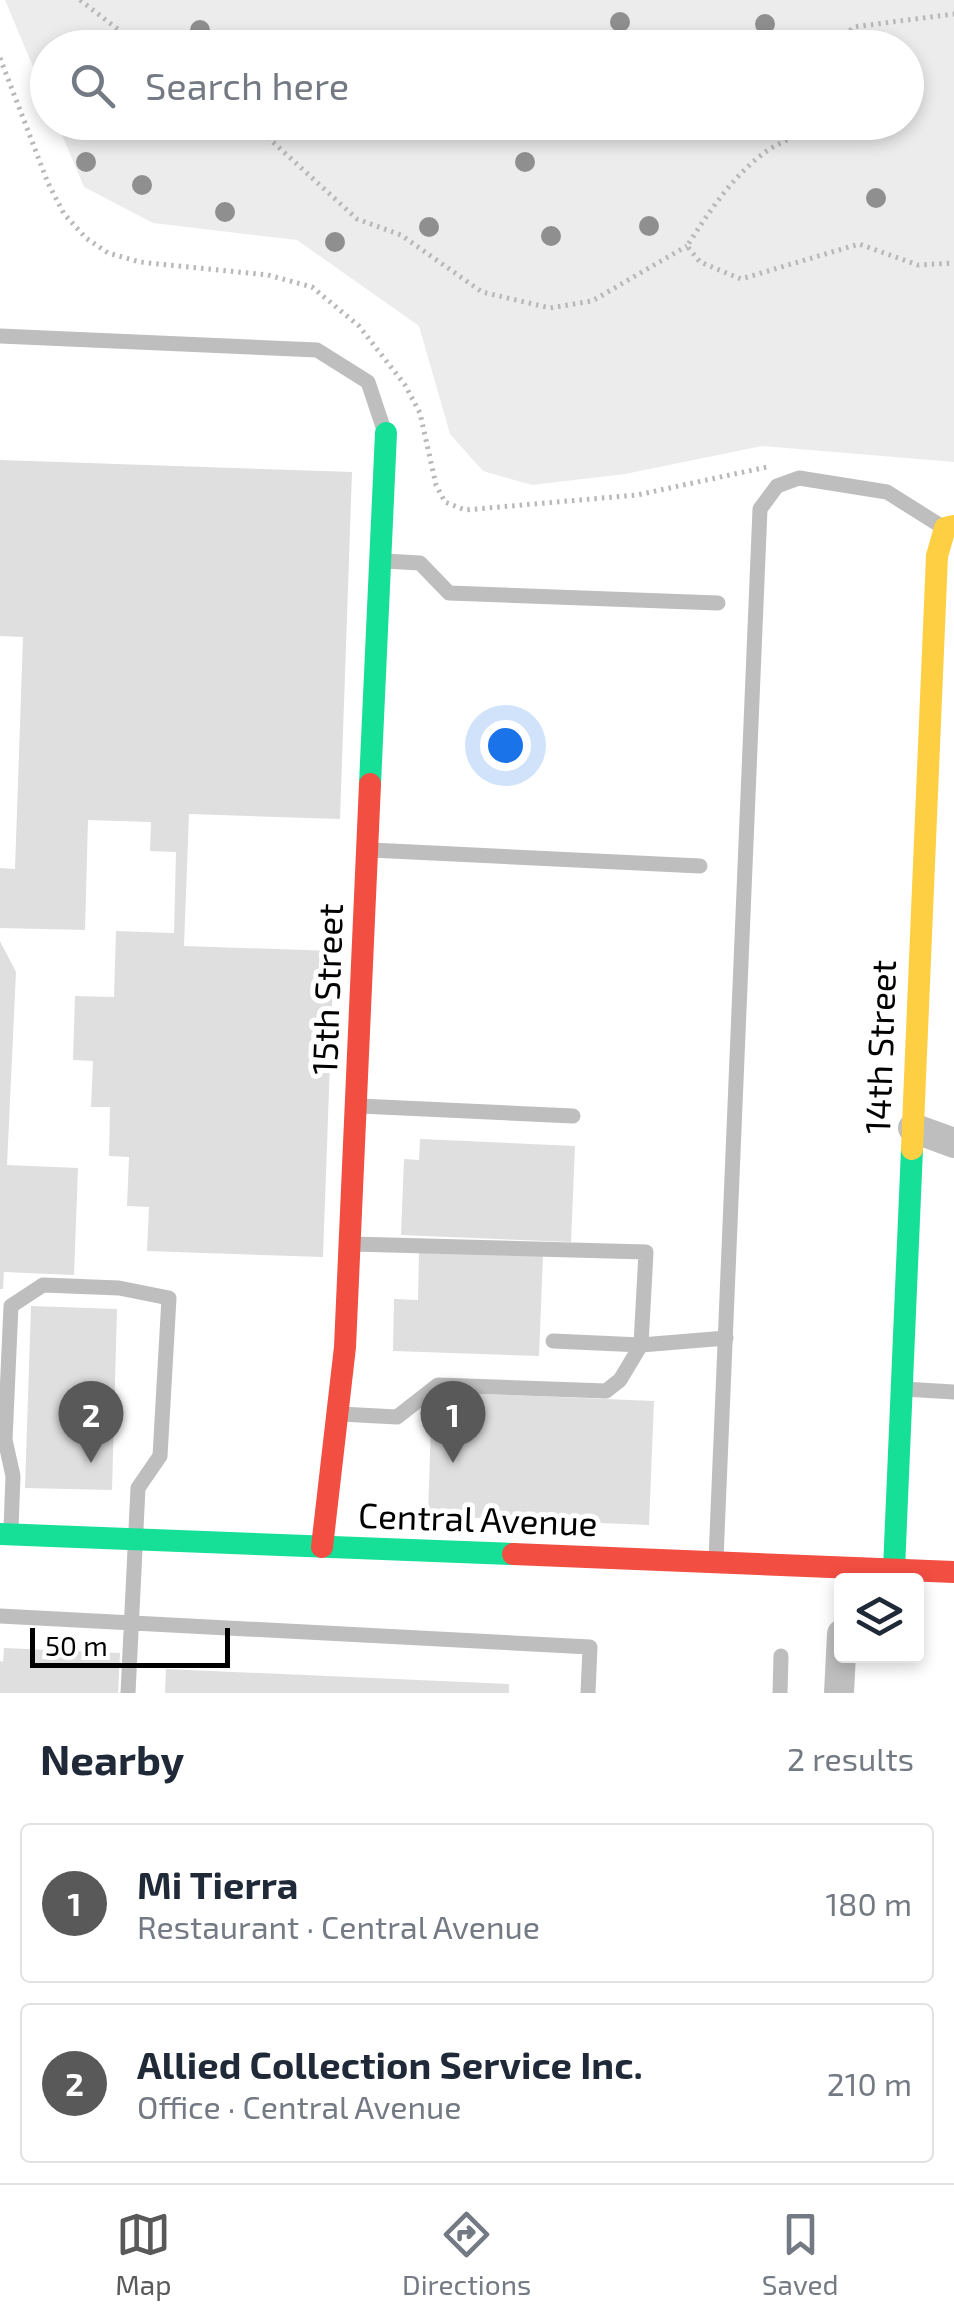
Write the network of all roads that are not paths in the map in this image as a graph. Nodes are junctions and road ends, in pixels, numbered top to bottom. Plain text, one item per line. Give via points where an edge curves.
1 (0, 336) edge
2 (386, 434) joint
3 (949, 527) edge
4 (380, 561) junction
5 (718, 603) dead end
6 (367, 850) junction
7 (700, 866) dead end
8 (356, 1106) junction
9 (573, 1116) dead end
10 (913, 1128) junction
11 (954, 1143) edge
12 (350, 1244) junction
13 (726, 1338) junction
14 (552, 1341) dead end
15 (641, 1345) junction
16 (902, 1389) junction
17 (954, 1392) edge
18 (337, 1414) junction
19 (5, 1534) edge
20 (136, 1539) junction
21 (322, 1547) junction
22 (716, 1563) junction
23 (894, 1570) junction
24 (954, 1572) edge
25 (834, 1573) edge
26 (856, 1573) edge
27 (0, 1616) edge
28 (132, 1622) junction
29 (781, 1656) dead end
30 (841, 1663) edge
31 (128, 1693) edge
32 (588, 1693) edge
33 (780, 1693) edge
34 (839, 1693) edge

1 - 2 lane via 317,350 368,382
2 - 4 street, 15th Street
3 - 10 street, 14th Street via 938,556 939,696
3 - 13 lane via 886,492 799,478 776,486 760,509
4 - 5 lane via 420,563 448,593
4 - 6 street, 15th Street
6 - 7 lane
6 - 8 street, 15th Street
8 - 9 lane
8 - 12 street, 15th Street
10 - 11 street
10 - 16 street, 14th Street
12 - 15 lane via 646,1252
12 - 18 street, 15th Street
13 - 15 lane
13 - 22 lane
14 - 15 lane
15 - 18 lane via 606,1391 438,1385 396,1417
16 - 17 lane
16 - 23 street, 14th Street
18 - 21 street, 15th Street
19 - 20 street, Central Avenue
19 - 20 lane via 13,1476 5,1440 12,1306 43,1286 119,1288 169,1298 160,1456 138,1488
20 - 21 street, Central Avenue
20 - 28 lane
21 - 22 street, Central Avenue
22 - 25 street, Central Avenue
23 - 24 street, Central Avenue
23 - 26 street, Central Avenue
27 - 28 lane
28 - 31 lane
28 - 32 lane via 590,1646
29 - 33 lane
30 - 34 street

